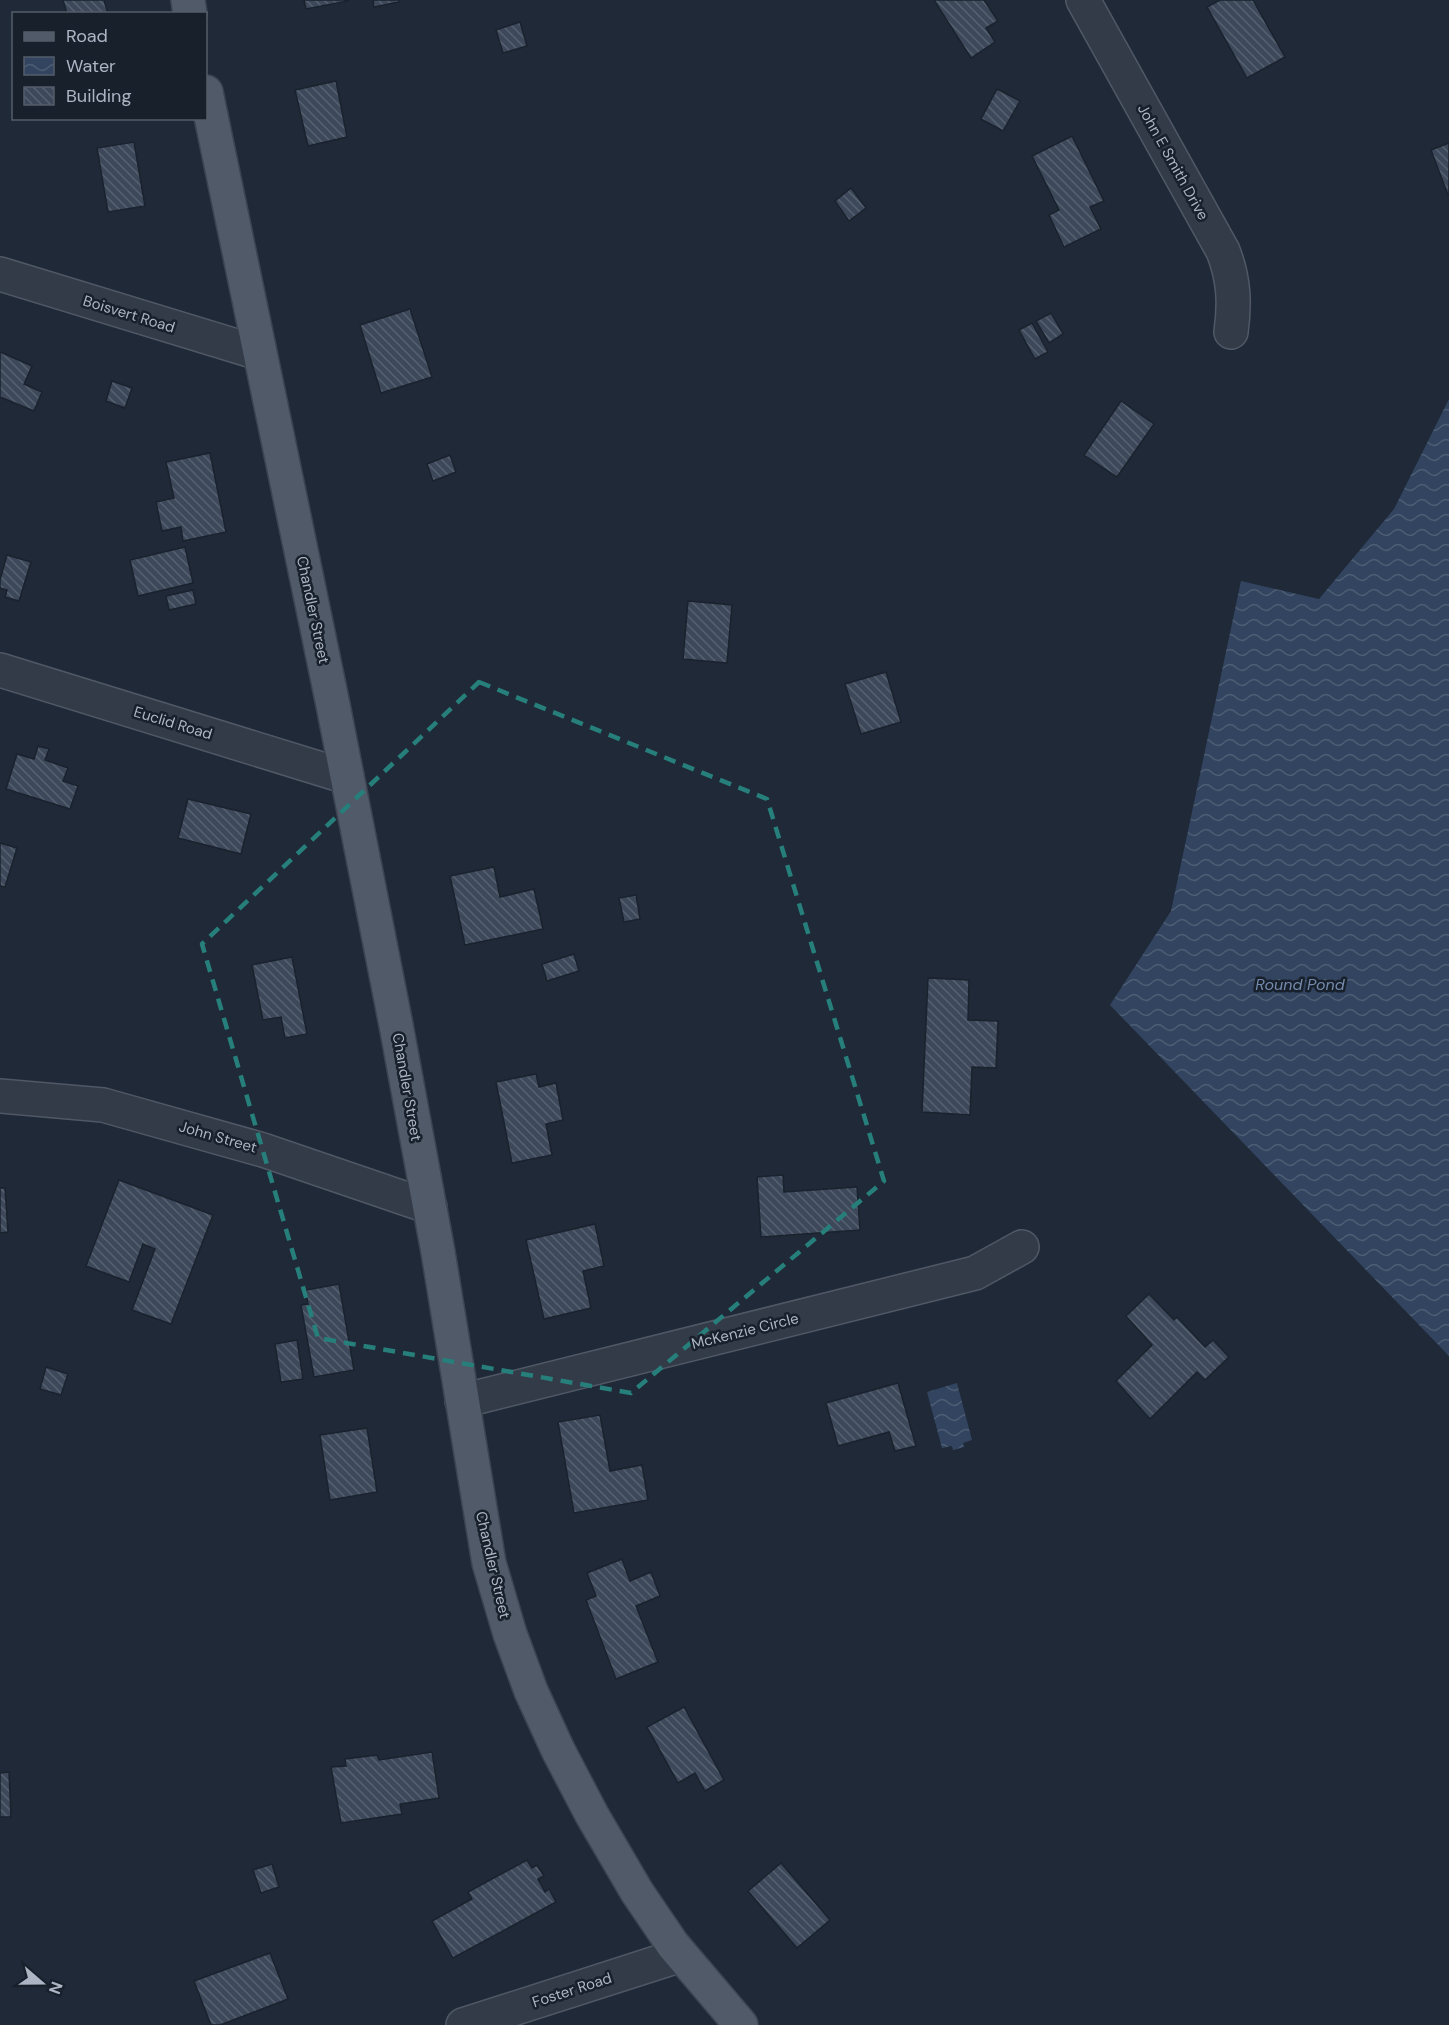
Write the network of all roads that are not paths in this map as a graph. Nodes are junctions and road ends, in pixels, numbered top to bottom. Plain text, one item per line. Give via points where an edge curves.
1 (1083, 0) edge
2 (207, 97) edge
3 (0, 274) edge
4 (1231, 332) dead end
5 (259, 353) junction
6 (0, 670) edge
7 (347, 777) junction
8 (0, 1096) edge
9 (430, 1207) junction
10 (1022, 1247) dead end
11 (462, 1401) junction
12 (681, 1955) junction
13 (463, 2025) edge
14 (741, 2025) edge

1 - 4 street, John E Smith Drive via 1223,251 1234,291
2 - 5 main road, Chandler Street
3 - 5 street, Boisvert Road
5 - 7 main road, Chandler Street
6 - 7 street, Euclid Road
7 - 9 main road, Chandler Street
8 - 9 street, John Street via 103,1105 263,1150
9 - 11 main road, Chandler Street
10 - 11 street, McKenzie Circle via 975,1273
11 - 12 main road, Chandler Street via 489,1563 531,1691 592,1815 637,1892
12 - 13 street, Foster Road
12 - 14 main road, Chandler Street

